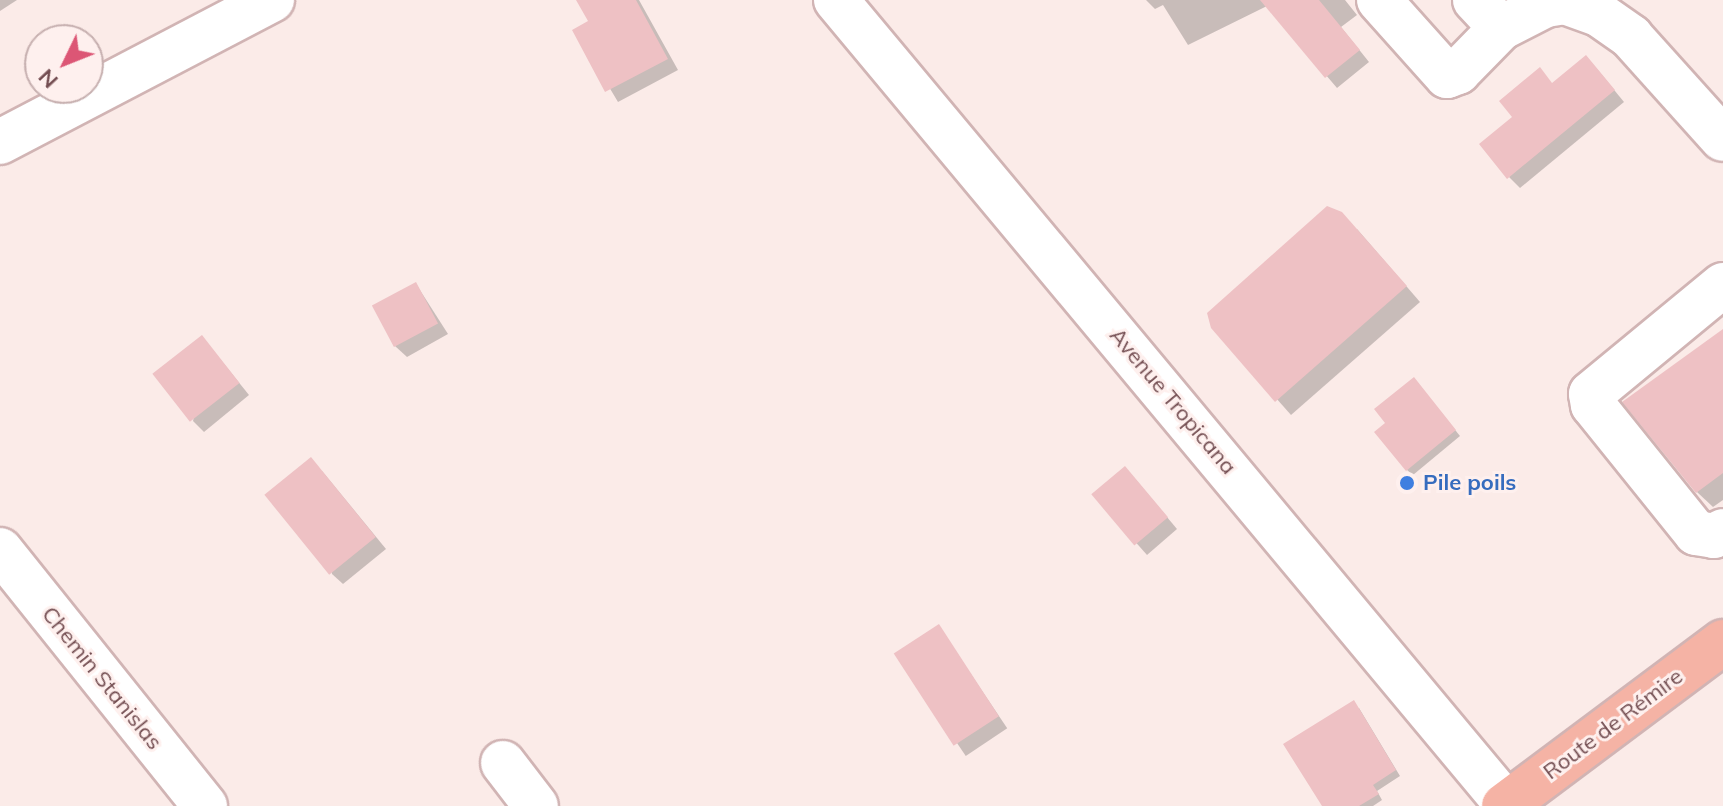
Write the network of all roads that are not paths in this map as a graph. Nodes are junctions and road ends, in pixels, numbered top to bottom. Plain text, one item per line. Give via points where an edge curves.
1 (272, 0) edge
2 (836, 0) edge
3 (1379, 0) edge
4 (1488, 14) edge
5 (1723, 139) edge
6 (0, 142) edge
7 (1723, 285) edge
8 (1723, 531) edge
9 (0, 550) edge
10 (1723, 642) edge
11 (503, 763) dead end
12 (1506, 805) edge
13 (205, 806) edge
14 (536, 806) edge

1 - 6 street
2 - 12 street, Avenue Tropicana
3 - 4 street via 1447,76 1458,72
4 - 5 street via 1555,3 1600,15 1631,37
7 - 8 street via 1591,394 1593,405 1696,533 1714,536
9 - 13 street, Chemin Stanislas
10 - 12 main road, Route de Rémire
11 - 14 street

